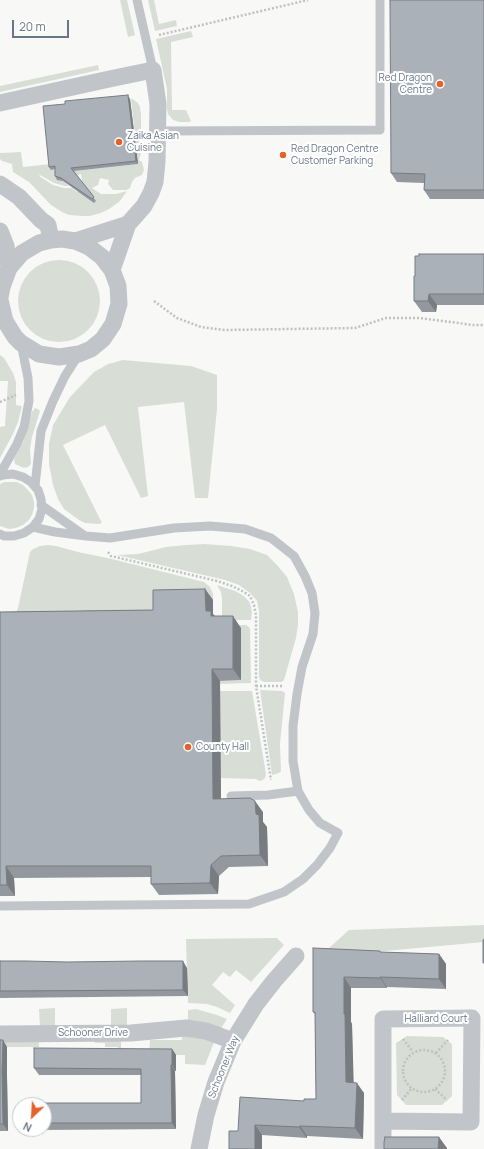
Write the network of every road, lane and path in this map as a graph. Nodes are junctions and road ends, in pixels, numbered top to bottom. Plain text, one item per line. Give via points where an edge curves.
1 (137, 0) edge
2 (308, 0) edge
3 (380, 0) edge
4 (155, 36) dead end
5 (153, 70) junction
6 (0, 103) edge
7 (157, 131) junction
8 (0, 184) edge
9 (128, 224) junction
10 (0, 231) edge
11 (52, 240) junction
12 (75, 241) junction
13 (112, 270) junction
14 (5, 273) edge
15 (0, 299) edge
16 (154, 301) dead end
17 (484, 325) edge
18 (0, 331) edge
19 (18, 340) junction
20 (79, 354) junction
21 (18, 394) dead end
22 (0, 402) edge
23 (0, 475) edge
24 (35, 486) junction
25 (41, 504) junction
26 (33, 527) junction
27 (0, 534) edge
28 (86, 536) junction
29 (96, 537) junction
30 (256, 686) junction
31 (282, 686) dead end
32 (298, 791) junction
33 (273, 794) junction
34 (231, 796) dead end
35 (0, 906) edge
36 (296, 956) dead end
37 (0, 1034) edge
38 (402, 1039) dead end
39 (448, 1040) dead end
40 (233, 1041) junction
41 (413, 1052) junction
42 (436, 1053) junction
43 (412, 1088) junction
44 (435, 1089) junction
45 (402, 1100) dead end
46 (447, 1100) dead end
47 (383, 1122) junction
48 (199, 1149) edge
49 (383, 1149) edge

1 - 5 lane
2 - 4 path
3 - 7 lane via 380,130
5 - 6 street
5 - 7 street via 158,104
7 - 9 street via 155,182 144,206
8 - 11 street via 19,197 48,225
9 - 12 street
9 - 13 street
10 - 14 street via 6,246
11 - 12 street
11 - 14 street via 39,243 22,253
12 - 13 street via 102,257
13 - 20 street via 118,286 119,304 113,324 103,339 91,349
14 - 15 street
15 - 19 street via 5,321
16 - 17 path via 178,318 201,327 225,330 355,328 386,318 420,318 473,326
18 - 19 street
19 - 20 street via 39,354 59,357
19 - 23 lane via 28,378 29,401 24,427
20 - 24 lane via 64,376 41,430
21 - 22 path
23 - 24 lane via 13,474 23,477
24 - 25 lane via 40,494
25 - 26 lane via 39,519
25 - 28 lane
26 - 27 lane via 14,536
26 - 28 lane
28 - 29 lane
29 - 30 path via 111,556 217,581 250,596 256,615
29 - 32 lane via 110,538 174,528 237,528 270,538 294,556 306,576 315,613 313,634 296,694 293,761
30 - 31 path
30 - 33 path
32 - 33 lane
32 - 35 lane via 320,823 338,833 317,865 284,892 249,904
33 - 34 lane
36 - 40 street, Schooner Way via 256,1004
37 - 40 street, Schooner Drive via 131,1033 186,1028 206,1031
38 - 41 path
39 - 42 path
40 - 48 street, Schooner Way via 216,1082
41 - 42 path via 426,1049
41 - 43 path via 407,1057 402,1069 406,1083
42 - 44 path via 443,1061 445,1074
43 - 44 path via 425,1092
43 - 45 path
44 - 46 path
47 - 47 street, Halliard Court via 471,1122 472,1018 383,1019
47 - 49 street, Halliard Court

